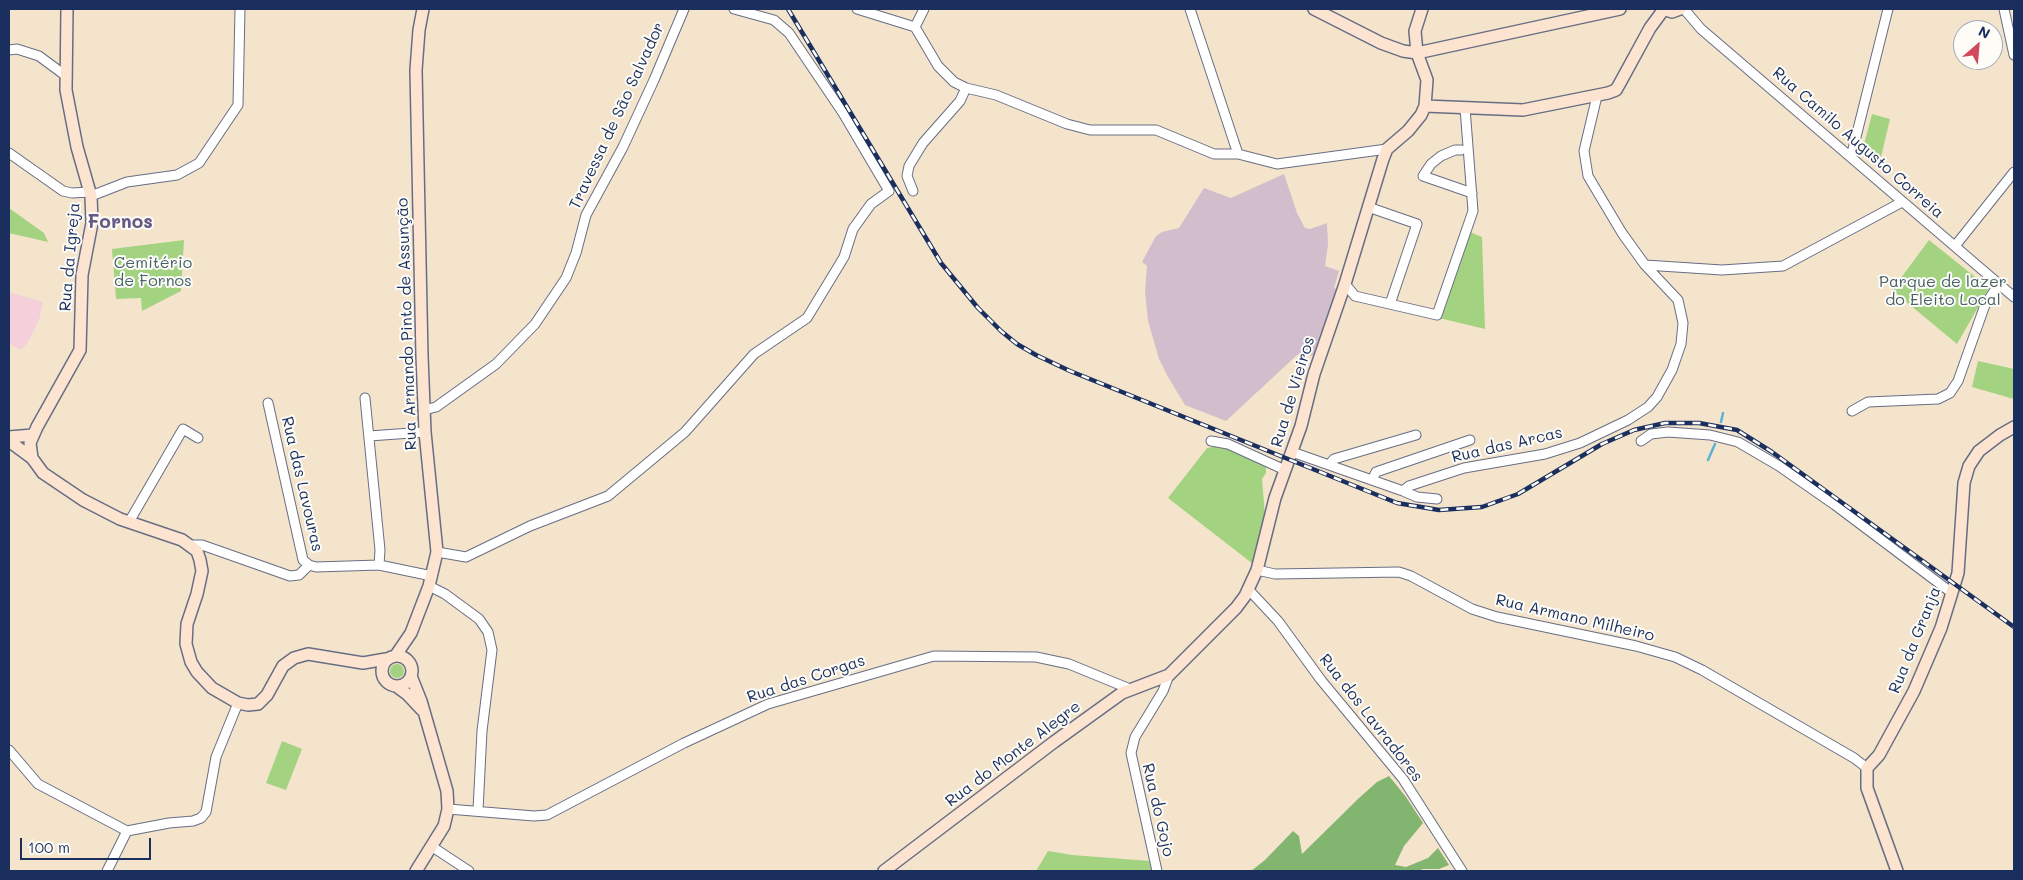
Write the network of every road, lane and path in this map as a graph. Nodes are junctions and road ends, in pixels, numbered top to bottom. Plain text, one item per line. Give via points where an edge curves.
1 (67, 9) edge
2 (240, 9) edge
3 (423, 9) edge
4 (684, 9) edge
5 (738, 9) edge
6 (857, 9) edge
7 (924, 9) edge
8 (1190, 9) edge
9 (1314, 9) edge
10 (1422, 9) edge
11 (1620, 9) edge
12 (1664, 9) edge
13 (1682, 9) edge
14 (1888, 9) edge
15 (2004, 9) edge
16 (915, 27) junction
17 (9, 50) edge
18 (1417, 53) junction
19 (2014, 55) edge
20 (66, 76) junction
21 (966, 88) junction
22 (1597, 96) junction
23 (1426, 106) junction
24 (1465, 108) junction
25 (1388, 148) junction
26 (1461, 150) dead end
27 (9, 153) edge
28 (1238, 154) junction
29 (1851, 156) junction
30 (2014, 172) edge
31 (913, 191) dead end
32 (1472, 193) junction
33 (90, 194) junction
34 (1902, 202) junction
35 (1368, 207) junction
36 (1955, 246) junction
37 (1645, 265) junction
38 (1346, 284) junction
39 (1999, 284) junction
40 (2014, 298) edge
41 (1390, 304) junction
42 (365, 398) dead end
43 (268, 404) dead end
44 (424, 410) junction
45 (1852, 411) dead end
46 (2014, 427) edge
47 (426, 432) junction
48 (33, 435) junction
49 (1416, 435) dead end
50 (369, 436) junction
51 (9, 437) edge
52 (198, 438) dead end
53 (1470, 440) dead end
54 (9, 441) edge
55 (1211, 441) dead end
56 (1642, 441) dead end
57 (1292, 452) junction
58 (32, 458) junction
59 (1329, 465) junction
60 (1285, 470) junction
61 (1372, 480) junction
62 (1403, 491) junction
63 (1437, 499) dead end
64 (129, 522) junction
65 (190, 544) junction
66 (437, 552) junction
67 (309, 565) junction
68 (379, 565) junction
69 (1257, 570) junction
70 (431, 581) junction
71 (1248, 589) junction
72 (1952, 593) junction
73 (411, 634) junction
74 (391, 657) junction
75 (409, 662) junction
76 (362, 663) junction
77 (1169, 675) junction
78 (411, 676) junction
79 (384, 678) junction
80 (396, 686) junction
81 (1130, 689) junction
82 (238, 703) junction
83 (422, 710) junction
84 (9, 750) edge
85 (1867, 768) junction
86 (448, 809) junction
87 (478, 810) junction
88 (127, 831) junction
89 (431, 846) junction
90 (107, 871) edge
91 (416, 871) edge
92 (469, 871) edge
93 (884, 871) edge
94 (1157, 871) edge
95 (1462, 871) edge
96 (1897, 871) edge

1 - 20 street, Rua da Igreja
2 - 33 street via 238,105 199,163 177,175 127,182
3 - 44 street, Rua Armando Pinto de Assunção via 416,70
4 - 44 street, Travessa de São Salvador via 623,147 586,215 566,278 535,324 496,364 436,407
5 - 66 street via 774,20 789,33 843,113 889,191 871,204 852,229 844,257 808,318 754,354 685,432 608,496 530,526 466,557
6 - 16 street
7 - 16 street
8 - 28 street
9 - 18 street via 1381,43
10 - 18 street via 1414,31
11 - 18 street
12 - 13 street via 1672,12
12 - 22 street via 1616,90
13 - 29 street, Rua Camilo Augusto Correia via 1701,29
14 - 29 street
15 - 19 street
16 - 21 street via 938,66 954,82
17 - 20 street via 17,49 39,56
18 - 23 street via 1427,80
20 - 33 street, Rua da Igreja via 77,147
21 - 28 street via 996,95 1090,130 1156,130 1214,154
21 - 31 street via 960,101 923,143 909,166 907,176
22 - 24 street via 1523,110
22 - 37 street, Rua das Arcas via 1584,151 1588,176
23 - 24 street
23 - 25 street via 1408,131
24 - 32 street
25 - 28 street via 1278,164
25 - 35 street, Rua de Vieiros
26 - 32 street via 1441,156 1423,176
27 - 33 street via 63,191
29 - 34 street, Rua Camilo Augusto Correia
30 - 36 street
32 - 41 street via 1474,211 1437,315
33 - 48 street, Rua da Igreja via 92,223 82,275 80,350
34 - 36 street, Rua Camilo Augusto Correia
34 - 37 street via 1783,266 1722,270
35 - 38 street, Rua de Vieiros
35 - 41 street via 1418,224
36 - 39 street, Rua Camilo Augusto Correia
37 - 62 street, Rua das Arcas via 1678,300 1683,323 1672,370 1648,407 1580,443 1544,454 1464,468 1409,486
38 - 41 street via 1355,296
38 - 57 street, Rua de Vieiros via 1314,374
39 - 40 street, Rua Camilo Augusto Correia
39 - 45 street via 1985,305 1958,381 1950,393 1938,399 1868,402
42 - 50 street
43 - 67 street, Rua das Lavouras via 303,560
44 - 47 street, Rua Armando Pinto de Assunção
46 - 72 street, Rua da Granja via 1979,451 1966,474 1958,573
47 - 50 street
47 - 66 street, Rua Armando Pinto de Assunção
48 - 51 street
48 - 58 street, Rua da Igreja via 30,443
49 - 59 street via 1334,459
50 - 68 street
52 - 64 street via 182,429
53 - 61 street via 1376,472
54 - 58 street
55 - 60 street via 1228,444
56 - 72 street via 1651,434 1668,432 1710,435 1738,442 1827,499
57 - 59 street
57 - 60 street, Rua de Vieiros
58 - 64 street via 36,466 58,484 102,511
59 - 61 street
60 - 69 street, Rua de Vieiros
61 - 62 street
62 - 63 street via 1417,497
64 - 65 street
65 - 67 street via 202,545 290,576 299,575
65 - 82 street via 197,552 202,572 185,636 191,662 212,688
66 - 70 street, Rua Armando Pinto de Assunção
67 - 68 street, Rua das Lavouras
68 - 70 street, Rua das Lavouras
69 - 71 street, Rua de Vieiros
69 - 85 street, Rua Armano Milheiro via 1275,574 1399,572 1496,618 1675,657
70 - 73 street, Rua Armando Pinto de Assunção
70 - 87 street, Rua das Lavouras via 479,619 488,632 492,650 482,731
71 - 77 street, Rua de Vieiros via 1236,608
71 - 95 street, Rua dos Lavradores via 1278,621 1403,779
72 - 85 street, Rua da Granja via 1914,691 1879,755
73 - 74 street, Rua Armando Pinto de Assunção
73 - 75 street, Rua Armando Pinto de Assunção
74 - 75 street via 406,658
74 - 76 street
74 - 79 street via 382,668
75 - 78 street
76 - 79 street
76 - 82 street via 308,654 294,658 283,666 267,695 258,704
77 - 81 street, Rua do Monte Alegre
77 - 94 street, Rua do Gojo via 1135,737 1131,753
78 - 80 street
78 - 83 street
79 - 80 street
80 - 83 street
81 - 87 street, Rua das Corgas via 1069,664 1036,657 934,656 768,704 684,743 547,815
81 - 93 street, Rua do Monte Alegre via 1054,742
82 - 88 street via 216,757 206,812 201,818
83 - 86 street via 447,791
84 - 88 street via 38,784
85 - 96 street via 1867,788
86 - 87 street, Rua das Corgas
86 - 89 street via 444,826
88 - 90 street
89 - 91 street
89 - 92 street

